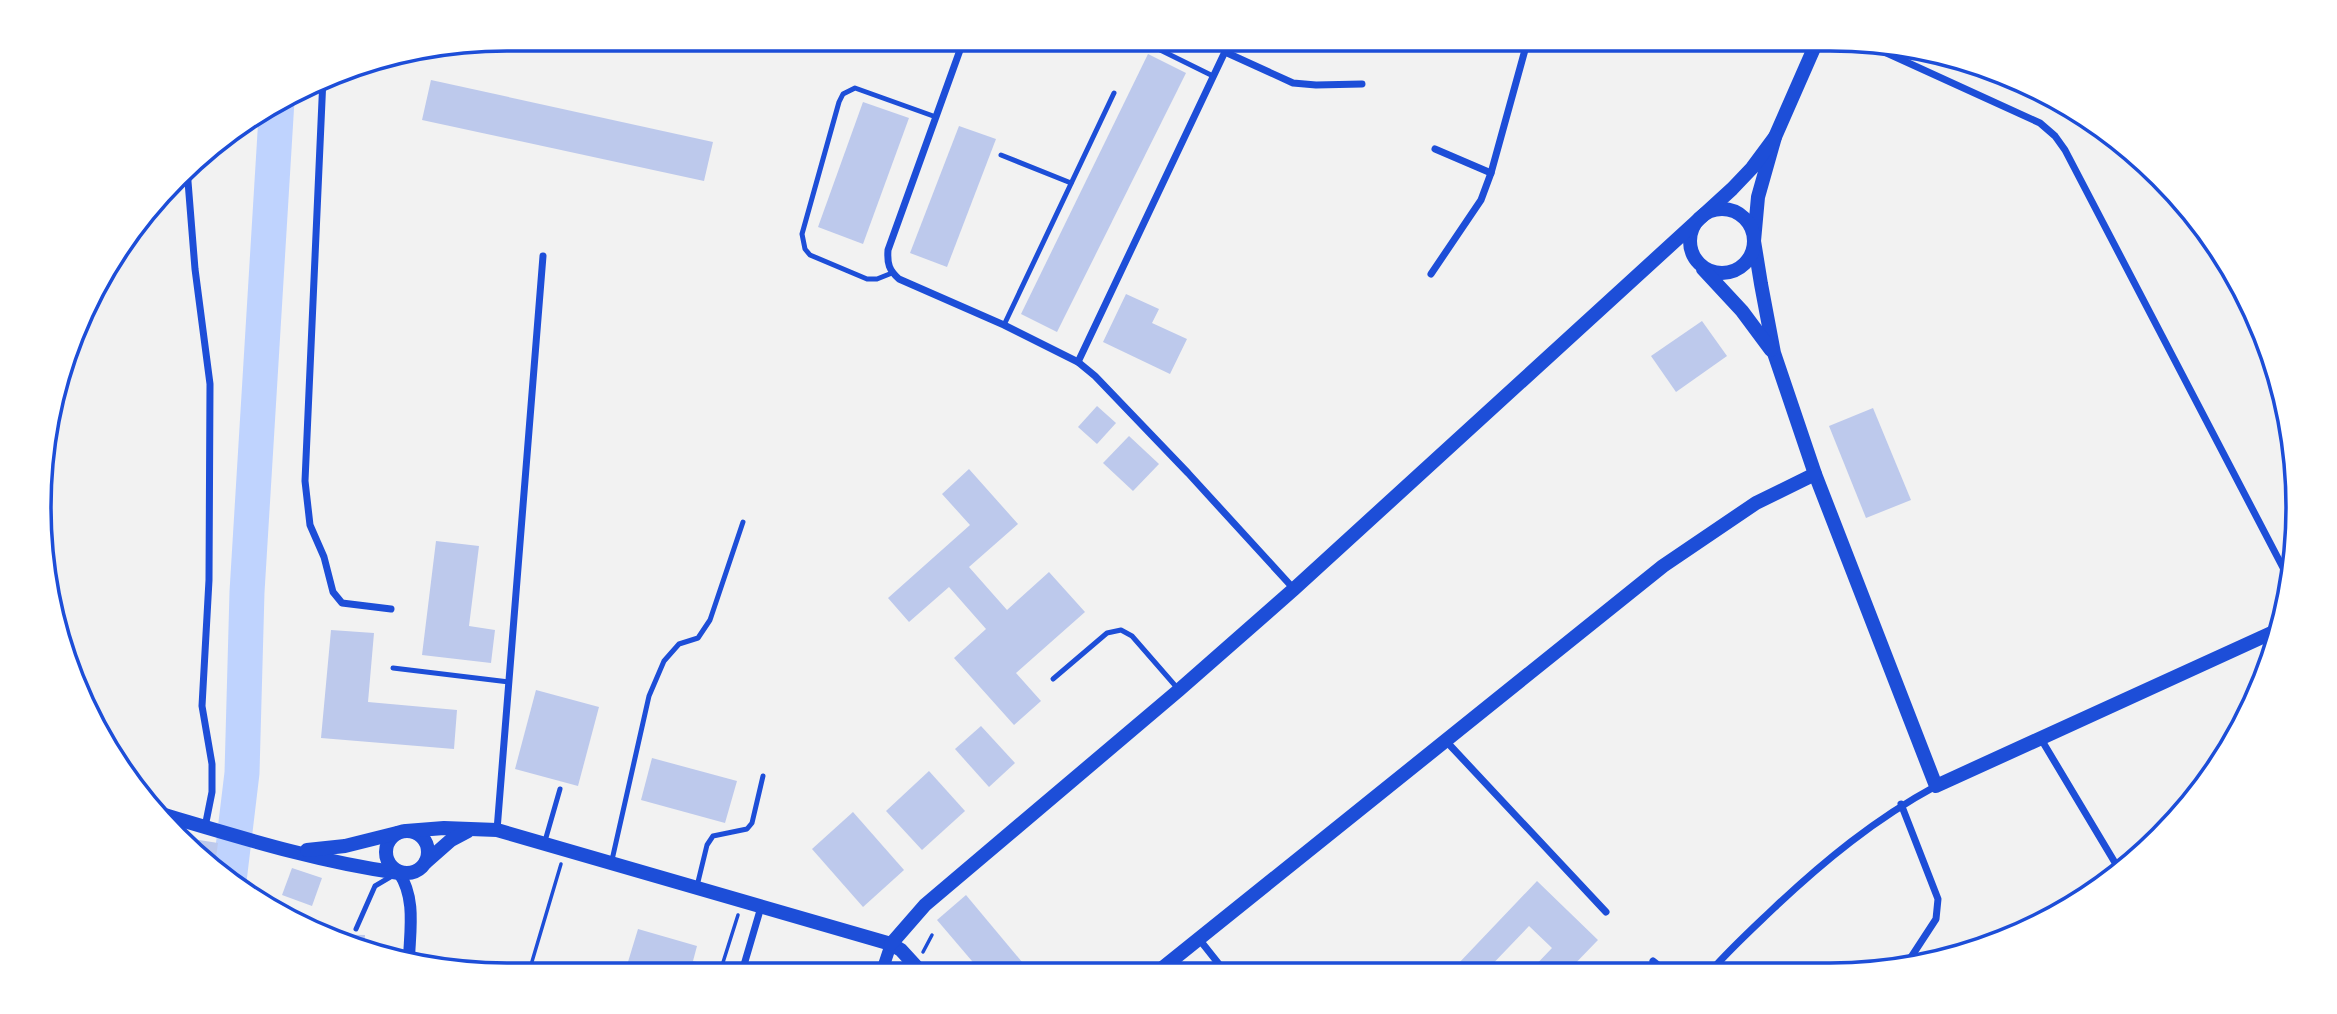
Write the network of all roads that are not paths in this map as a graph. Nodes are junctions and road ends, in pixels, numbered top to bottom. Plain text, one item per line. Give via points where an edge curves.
1 (959, 51) edge
2 (1162, 51) edge
3 (1524, 51) edge
4 (1812, 51) edge
5 (1225, 52) joint
6 (1891, 55) edge
7 (1213, 76) junction
8 (1362, 84) dead end
9 (322, 90) edge
10 (1114, 93) dead end
11 (936, 117) junction
12 (1775, 137) junction
13 (1435, 149) dead end
14 (1002, 155) dead end
15 (1491, 173) junction
16 (188, 180) edge
17 (1071, 183) junction
18 (1704, 214) junction
19 (1754, 241) junction
20 (543, 256) dead end
21 (1700, 265) junction
22 (891, 272) junction
23 (1431, 274) dead end
24 (1004, 325) junction
25 (1773, 354) junction
26 (1078, 362) junction
27 (1815, 474) junction
28 (743, 522) dead end
29 (2282, 566) edge
30 (1294, 589) junction
31 (391, 609) dead end
32 (2268, 634) edge
33 (393, 668) dead end
34 (1052, 679) dead end
35 (509, 682) junction
36 (1179, 690) junction
37 (2041, 739) junction
38 (1446, 740) junction
39 (763, 776) dead end
40 (1936, 786) junction
41 (560, 789) dead end
42 (1902, 804) junction
43 (173, 817) edge
44 (205, 827) junction
45 (473, 829) junction
46 (497, 830) junction
47 (403, 831) junction
48 (544, 844) junction
49 (292, 850) junction
50 (426, 862) junction
51 (611, 863) junction
52 (2115, 863) edge
53 (399, 873) junction
54 (696, 888) junction
55 (761, 907) junction
56 (1606, 912) dead end
57 (356, 929) dead end
58 (1198, 938) junction
59 (891, 944) junction
60 (409, 952) edge
61 (1912, 955) edge
62 (1653, 961) dead end
63 (745, 963) edge
64 (885, 963) edge
65 (913, 963) edge
66 (1169, 963) edge
67 (1219, 963) edge
68 (1656, 963) edge
69 (1718, 963) edge

1 - 11 street
2 - 7 lane
3 - 15 street
4 - 12 main road
5 - 7 street
5 - 8 street via 1293,83
6 - 29 street via 2040,123 2066,150
7 - 26 street
9 - 31 street via 305,481 310,525 333,592 342,603
10 - 17 lane
11 - 22 street via 888,250
11 - 22 lane via 855,88 839,102 803,234 805,249 867,279
12 - 18 main road via 1744,177
12 - 19 main road via 1758,197
13 - 15 street
14 - 17 lane
15 - 23 street via 1481,200
16 - 44 street via 210,384 209,580 202,706 212,792
17 - 24 lane
18 - 19 main road via 1718,208 1736,211 1749,223
18 - 21 main road via 1689,240
18 - 30 main road
19 - 21 main road via 1749,259 1735,271 1717,273
19 - 25 main road
20 - 35 street
21 - 25 main road
22 - 24 street
24 - 26 street
25 - 27 main road
26 - 30 street
27 - 38 main road via 1756,503 1663,566
27 - 40 main road
28 - 51 lane via 710,621 698,638 679,644 664,661 649,696
30 - 36 main road
32 - 37 main road
33 - 35 lane
34 - 36 lane via 1107,633 1121,630 1132,636
35 - 46 street
36 - 59 main road via 925,905
37 - 40 main road
37 - 52 street
38 - 56 street
38 - 58 main road
39 - 54 lane via 752,823 747,829 712,836
40 - 42 street
41 - 48 lane
42 - 61 street via 1938,899 1936,919
42 - 69 street via 1803,881
43 - 44 main road
44 - 49 main road
45 - 46 main road
45 - 47 main road
45 - 50 main road via 451,840
46 - 48 main road
47 - 49 main road via 345,846
47 - 50 main road via 423,838
47 - 53 main road via 390,838 385,849 387,861
48 - 51 main road
49 - 53 main road
50 - 53 main road via 411,874
51 - 54 main road
53 - 57 lane via 375,886
53 - 60 street via 411,899
54 - 55 main road
55 - 59 main road
55 - 63 street
58 - 66 main road
58 - 67 street
59 - 64 street
59 - 65 main road
62 - 68 street

